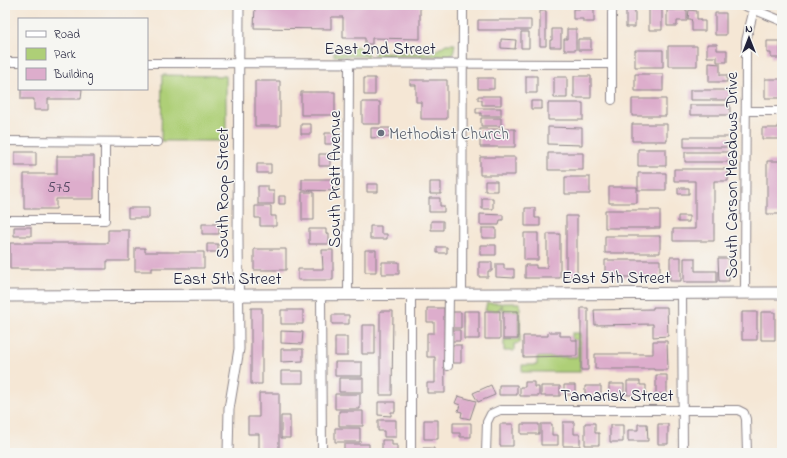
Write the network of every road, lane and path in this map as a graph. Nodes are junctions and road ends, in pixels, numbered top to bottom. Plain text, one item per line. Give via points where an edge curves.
1 (239, 5) edge
2 (463, 5) edge
3 (613, 5) edge
4 (743, 5) edge
5 (754, 7) edge
6 (782, 21) edge
7 (5, 62) edge
8 (18, 62) edge
9 (148, 63) edge
10 (239, 63) junction
11 (349, 63) junction
12 (463, 64) junction
13 (612, 64) junction
14 (612, 100) dead end
15 (746, 111) junction
16 (782, 111) edge
17 (5, 141) edge
18 (105, 142) junction
19 (158, 142) dead end
20 (5, 220) edge
21 (782, 293) edge
22 (411, 294) junction
23 (682, 294) junction
24 (745, 294) junction
25 (238, 295) junction
26 (321, 295) junction
27 (348, 295) junction
28 (449, 295) junction
29 (462, 295) junction
30 (5, 296) edge
31 (448, 366) dead end
32 (683, 410) junction
33 (228, 453) edge
34 (322, 453) edge
35 (411, 453) edge
36 (486, 453) edge
37 (683, 453) edge
38 (746, 453) edge

1 - 10 street, South Roop Street
2 - 12 street
3 - 13 street
4 - 5 street
5 - 6 street
5 - 15 street, South Carson Meadows Drive via 746,41
7 - 8 street
9 - 10 street, East 2nd Street
10 - 11 street, East 2nd Street
10 - 25 street, South Roop Street
11 - 12 street, East 2nd Street
11 - 27 street, South Pratt Avenue
12 - 13 street, East 2nd Street
12 - 29 street
13 - 14 street
15 - 16 street
15 - 24 street, South Carson Meadows Drive
17 - 18 street
18 - 19 street
18 - 20 street via 105,220
21 - 24 main road, East 5th Street
22 - 27 main road, East 5th Street
22 - 28 main road, East 5th Street
22 - 35 street
23 - 24 main road, East 5th Street
23 - 29 main road, East 5th Street
23 - 32 street
25 - 26 main road, East 5th Street
25 - 30 main road, East 5th Street
25 - 33 street, South Roop Street via 239,349 229,409
26 - 27 main road, East 5th Street
26 - 34 street
28 - 29 main road, East 5th Street
28 - 31 street
32 - 36 street, Tamarisk Street via 500,410 491,414 486,422
32 - 37 street
32 - 38 street, Tamarisk Street via 738,410 744,413

